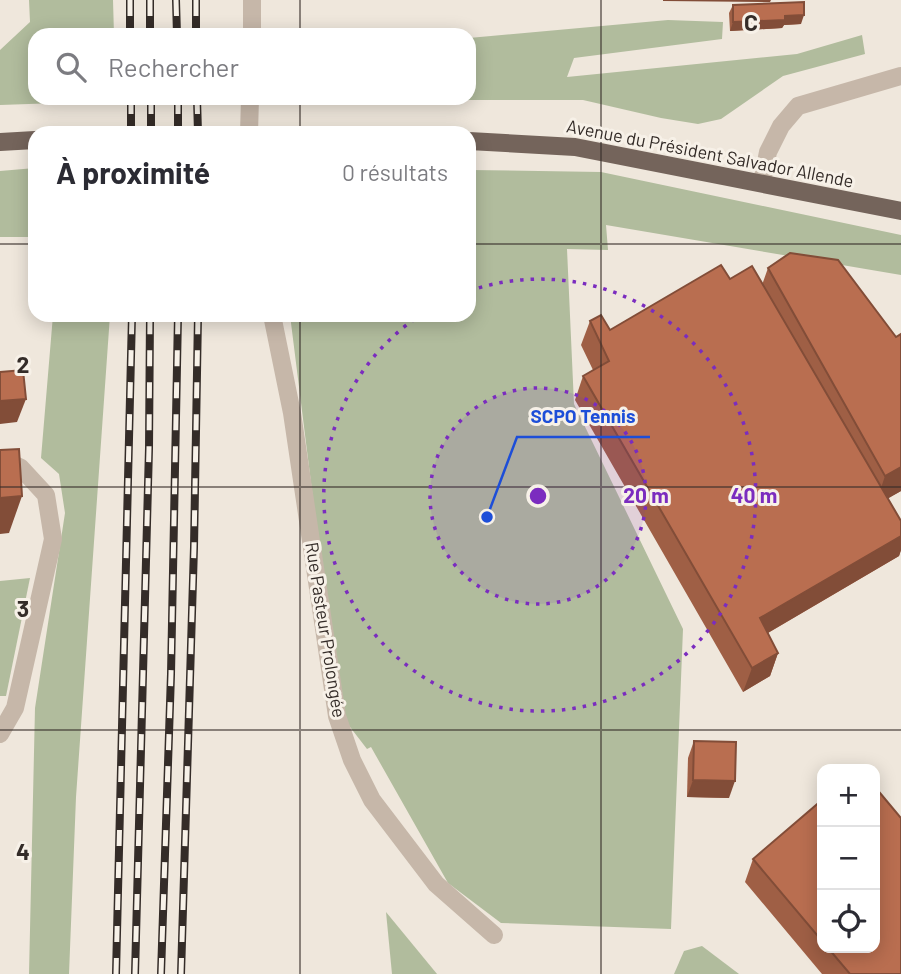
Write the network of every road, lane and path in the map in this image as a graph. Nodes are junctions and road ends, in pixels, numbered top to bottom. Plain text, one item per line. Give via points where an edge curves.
1 (252, 0) edge
2 (252, 28) edge
3 (901, 76) edge
4 (250, 105) edge
5 (249, 126) edge
6 (28, 140) edge
7 (476, 141) edge
8 (0, 142) edge
9 (762, 182) junction
10 (901, 211) edge
11 (273, 322) edge
12 (0, 458) edge
13 (0, 734) edge
14 (494, 934) dead end

1 - 2 street
3 - 9 street via 798,106 780,126
4 - 5 street
6 - 8 main road
7 - 9 main road, Avenue du Président Salvador Allende via 575,147
9 - 10 main road, Avenue du Président Salvador Allende
11 - 14 street, Rue Pasteur Prolongée via 343,738 361,783 436,884
12 - 13 street via 21,468 46,495 53,540 15,708

